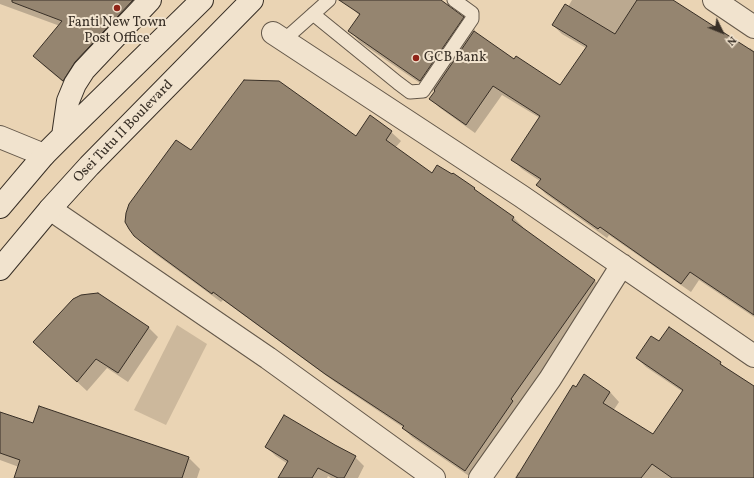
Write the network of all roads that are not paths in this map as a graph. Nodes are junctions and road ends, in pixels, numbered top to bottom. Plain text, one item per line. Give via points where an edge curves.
1 (150, 0) edge
2 (202, 0) edge
3 (252, 0) edge
4 (329, 0) edge
5 (454, 0) edge
6 (714, 0) edge
7 (313, 14) junction
8 (754, 27) edge
9 (278, 36) joint
10 (63, 136) junction
11 (0, 137) edge
12 (44, 155) junction
13 (0, 207) edge
14 (50, 209) junction
15 (622, 265) junction
16 (0, 269) edge
17 (754, 356) edge
18 (434, 478) edge
19 (480, 478) edge

1 - 10 street via 84,70 75,84 68,101
2 - 10 street
3 - 14 street, Osei Tutu II Boulevard
4 - 7 lane
5 - 7 lane via 472,13 472,19 423,91 410,92 398,84
6 - 8 street
7 - 9 lane
9 - 15 street
10 - 12 street
11 - 12 street
12 - 13 street
14 - 16 street, Osei Tutu II Boulevard
14 - 18 street via 268,358
15 - 17 street
15 - 19 street via 550,379

